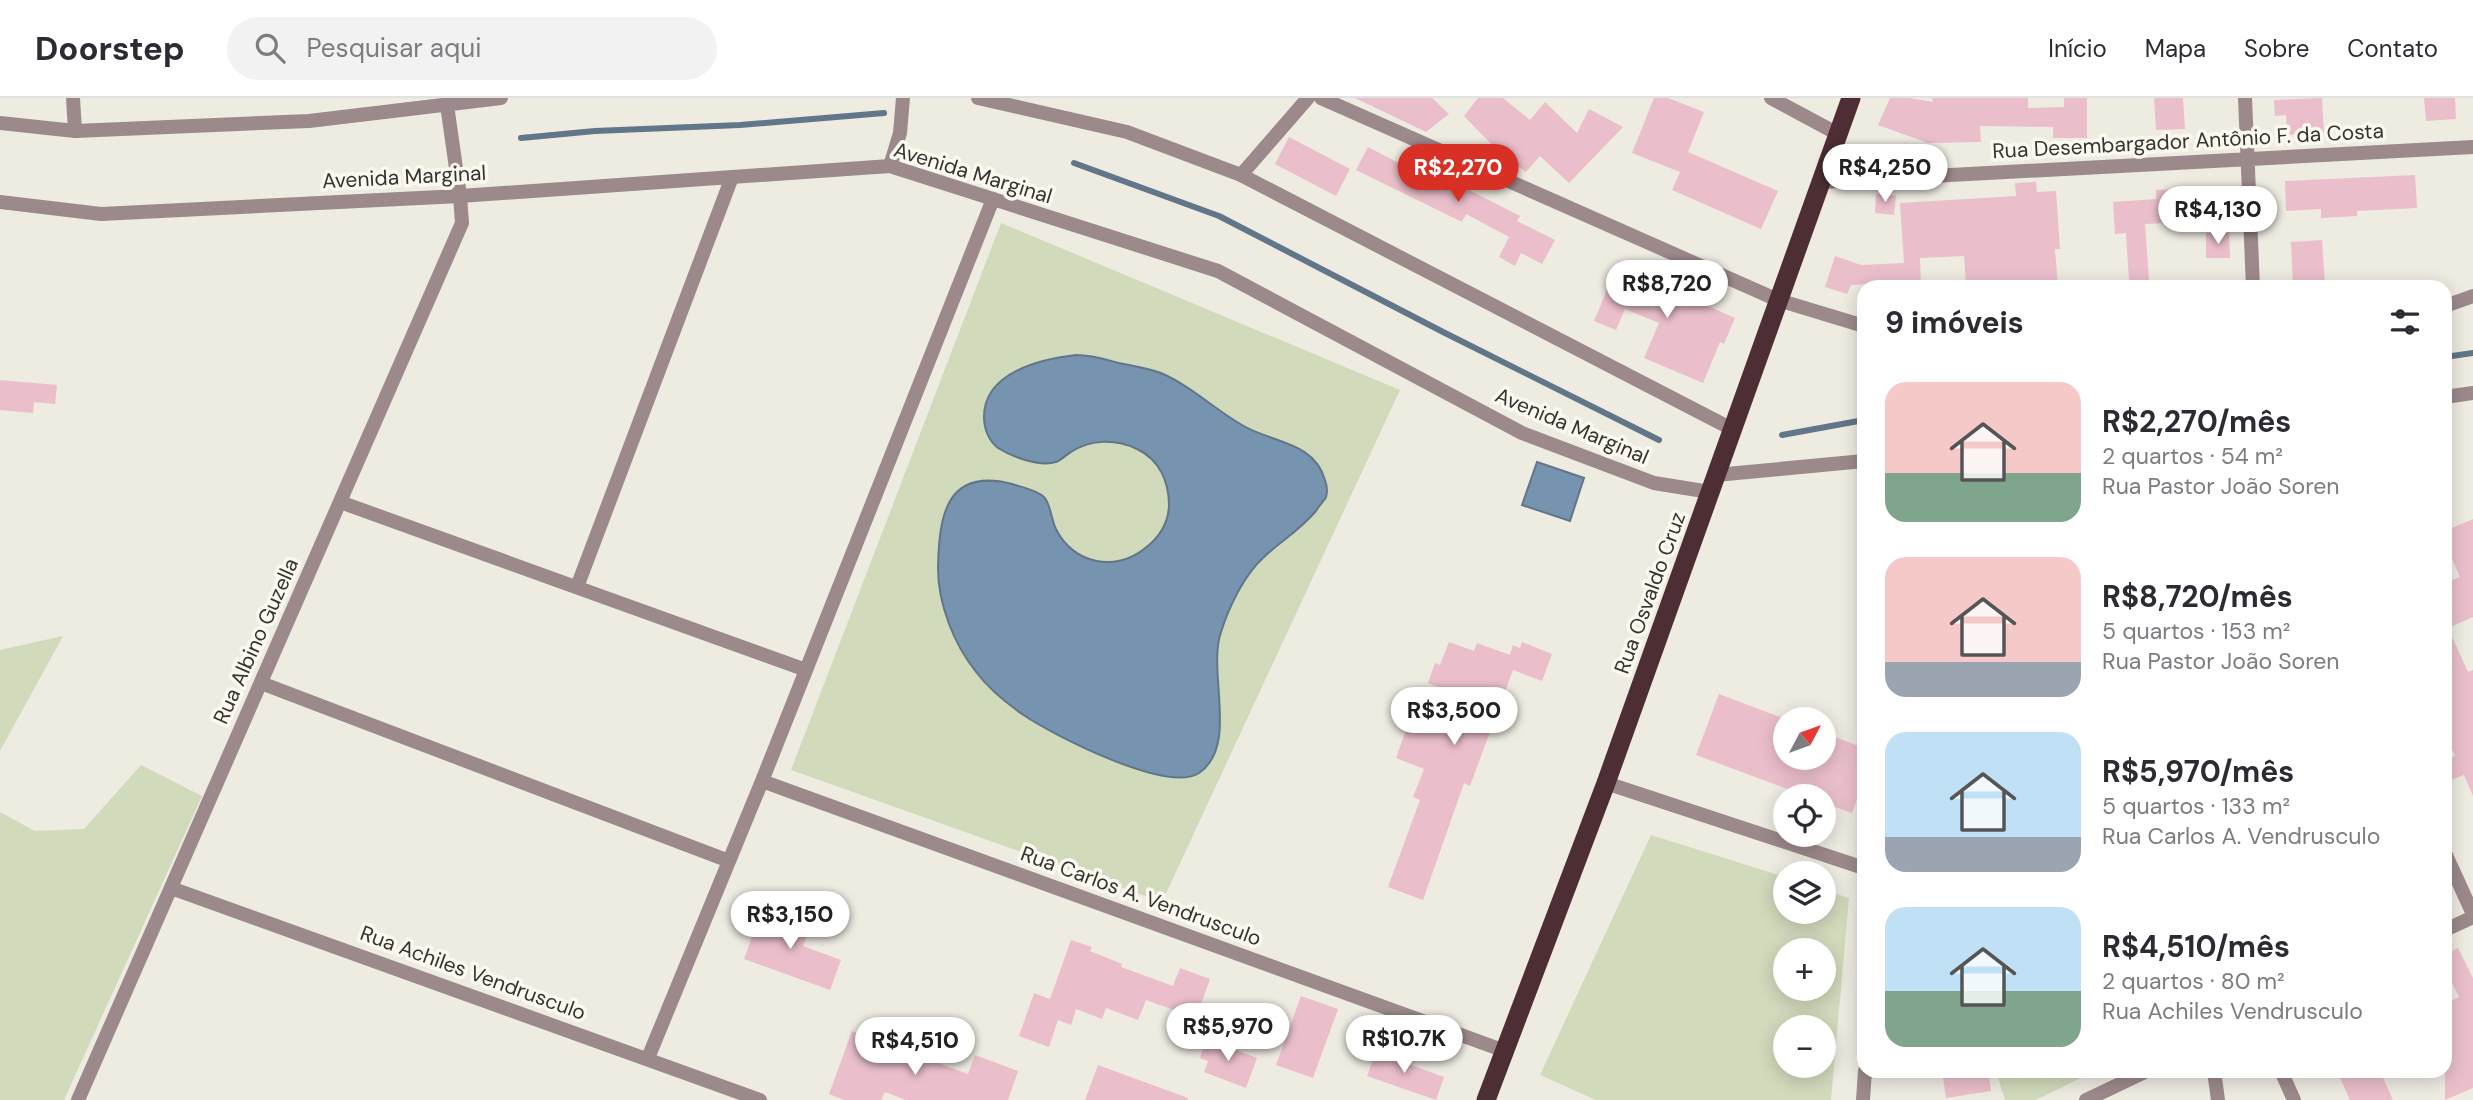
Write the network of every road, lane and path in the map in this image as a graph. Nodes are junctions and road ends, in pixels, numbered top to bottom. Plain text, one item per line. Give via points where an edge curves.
1 (74, 98) edge
2 (501, 98) edge
3 (903, 98) edge
4 (978, 98) edge
5 (1308, 98) edge
6 (1321, 98) edge
7 (1771, 98) edge
8 (1851, 98) edge
9 (2245, 98) edge
10 (447, 101) edge
11 (0, 123) edge
12 (75, 131) junction
13 (1838, 134) junction
14 (2473, 147) edge
15 (2248, 158) junction
16 (890, 166) junction
17 (1241, 175) junction
18 (732, 177) junction
19 (1821, 182) junction
20 (460, 196) junction
21 (993, 199) junction
22 (0, 202) edge
23 (2253, 280) edge
24 (2473, 296) edge
25 (1778, 300) junction
26 (2452, 304) edge
27 (1857, 324) edge
28 (2473, 393) edge
29 (2452, 396) edge
30 (1732, 429) junction
31 (1857, 462) edge
32 (1713, 484) junction
33 (340, 502) junction
34 (577, 587) junction
35 (806, 670) junction
36 (261, 683) junction
37 (762, 781) junction
38 (1606, 783) junction
39 (729, 862) junction
40 (1857, 866) edge
41 (2452, 869) edge
42 (171, 888) junction
43 (2473, 916) edge
44 (2452, 926) edge
45 (1505, 1051) junction
46 (648, 1058) junction
47 (1865, 1078) edge
48 (2132, 1078) edge
49 (2215, 1078) edge
50 (2284, 1078) edge
51 (78, 1100) edge
52 (760, 1100) edge
53 (1486, 1100) edge
54 (1863, 1100) edge
55 (2086, 1100) edge
56 (2218, 1100) edge
57 (2294, 1100) edge

1 - 12 street
2 - 10 street
3 - 16 street via 900,133
4 - 17 street via 1127,132
5 - 17 street
6 - 25 street
7 - 13 street
8 - 13 highway, Rua Osvaldo Cruz
9 - 15 street
10 - 12 street via 309,121
10 - 20 street, Rua Albino Guzella
11 - 12 street
13 - 19 highway, Rua Osvaldo Cruz
14 - 15 street, Rua Desembargador Antônio F. da Costa
15 - 19 street, Rua Desembargador Antônio F. da Costa
15 - 23 street
16 - 18 street, Avenida Marginal
16 - 21 street, Avenida Marginal
17 - 30 street
18 - 20 street, Avenida Marginal
18 - 34 street
19 - 25 highway, Rua Osvaldo Cruz
20 - 22 street, Avenida Marginal via 101,214
20 - 33 street, Rua Albino Guzella via 462,223
21 - 32 street, Avenida Marginal via 1218,271 1522,433 1654,483
21 - 35 street
24 - 26 street
25 - 27 street
25 - 30 highway, Rua Osvaldo Cruz
28 - 29 street
30 - 32 highway, Rua Osvaldo Cruz
31 - 32 street, Avenida Marginal
32 - 38 highway, Rua Osvaldo Cruz
33 - 34 street
33 - 36 street, Rua Albino Guzella
34 - 35 street
35 - 37 street
36 - 39 street
36 - 42 street, Rua Albino Guzella
37 - 39 street
37 - 45 street, Rua Carlos A. Vendrusculo
38 - 40 street
38 - 45 highway, Rua Osvaldo Cruz
39 - 46 street
41 - 43 street
42 - 46 street, Rua Achiles Vendrusculo
42 - 51 street, Rua Albino Guzella
43 - 44 street
45 - 53 highway, Rua Osvaldo Cruz
46 - 52 street, Rua Achiles Vendrusculo
47 - 54 street
48 - 55 street
49 - 56 street
50 - 57 street

